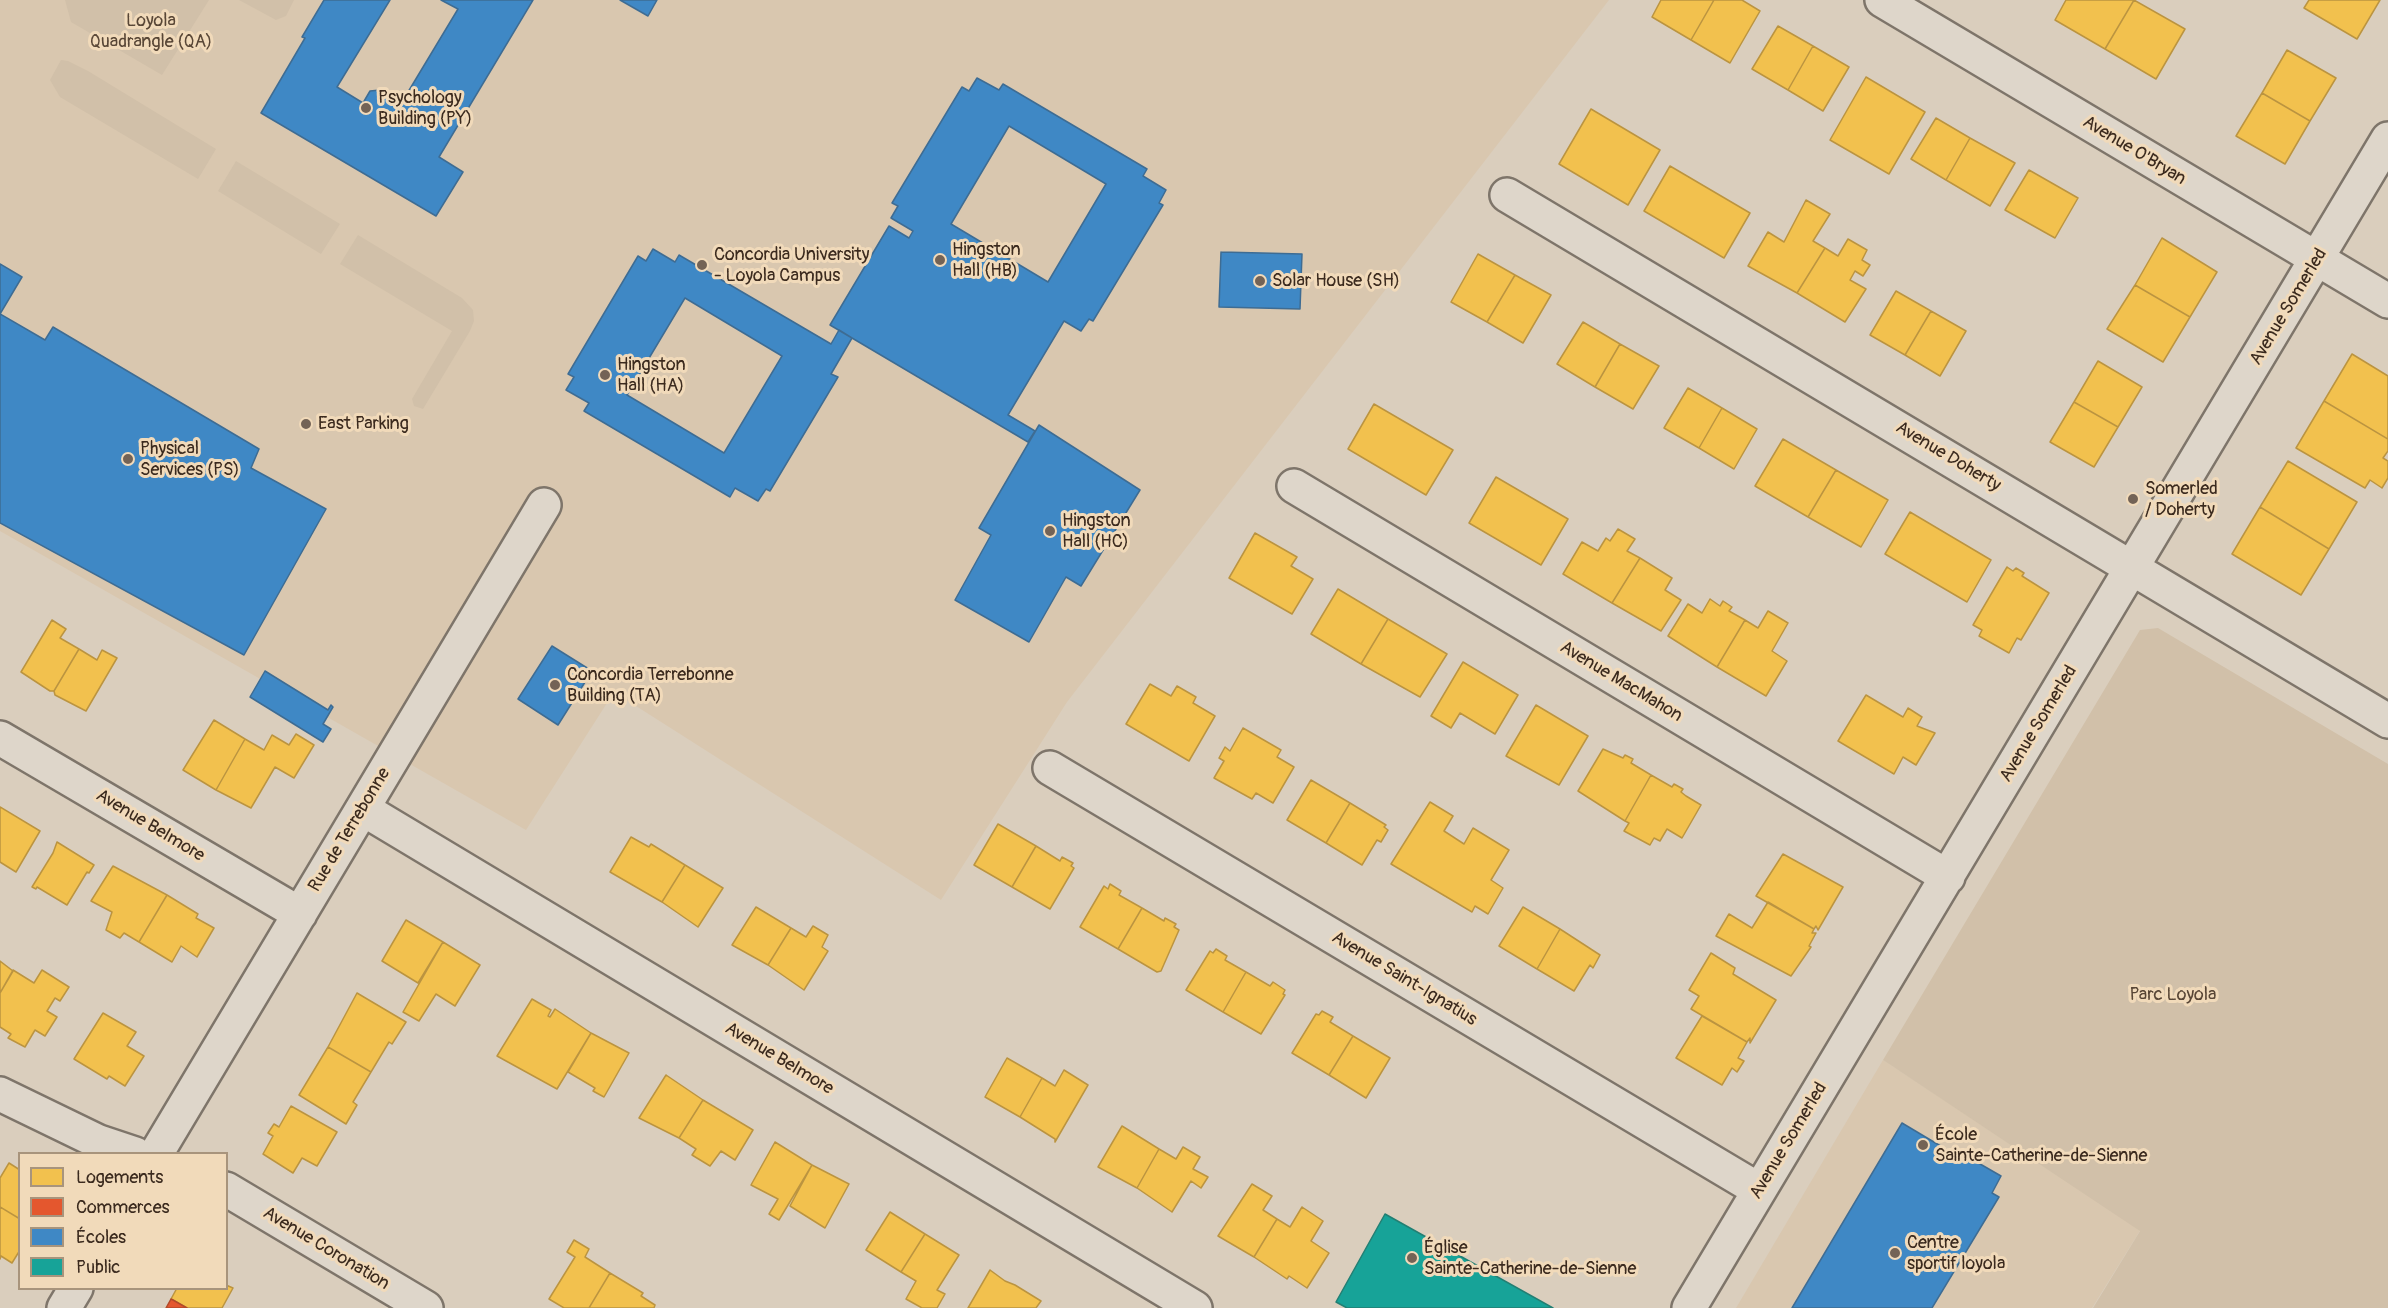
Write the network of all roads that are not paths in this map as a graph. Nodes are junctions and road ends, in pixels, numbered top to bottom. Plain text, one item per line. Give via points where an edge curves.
1 (1882, 0) edge
2 (2388, 139) edge
3 (1507, 195) dead end
4 (2318, 260) junction
5 (2388, 301) edge
6 (1294, 486) dead end
7 (544, 505) dead end
8 (2133, 567) junction
9 (2388, 720) edge
10 (0, 738) edge
11 (1050, 768) dead end
12 (363, 809) junction
13 (1948, 877) junction
14 (300, 914) junction
15 (0, 1094) edge
16 (129, 1152) edge
17 (157, 1152) edge
18 (228, 1190) edge
19 (1759, 1190) junction
20 (75, 1290) edge
21 (64, 1308) edge
22 (426, 1308) edge
23 (1195, 1308) edge
24 (1689, 1308) edge

1 - 4 street, Avenue O'Bryan
2 - 4 street, Avenue Somerled
3 - 8 street, Avenue Doherty
4 - 5 street, Avenue O'Bryan
4 - 8 street, Avenue Somerled
6 - 13 street, Avenue MacMahon
7 - 12 street, Rue de Terrebonne
8 - 9 street, Avenue Doherty
8 - 13 street, Avenue Somerled
10 - 14 street, Avenue Belmore
11 - 19 street, Avenue Saint-Ignatius
12 - 14 street, Rue de Terrebonne
12 - 23 street, Avenue Belmore
13 - 19 street, Avenue Somerled
14 - 17 street, Rue de Terrebonne
15 - 16 street via 99,1142
18 - 22 street, Avenue Coronation
19 - 24 street, Avenue Somerled
20 - 21 street

